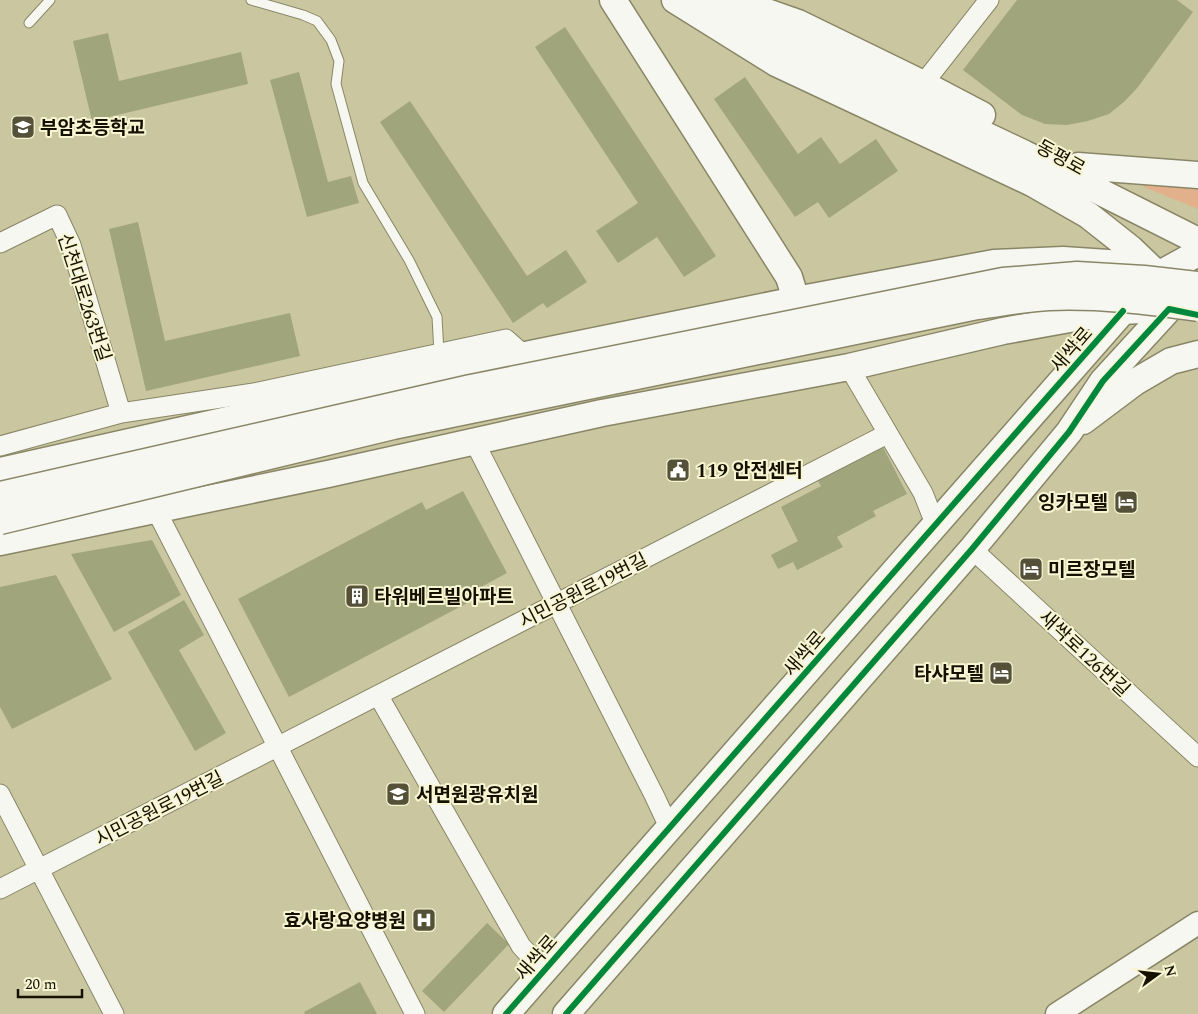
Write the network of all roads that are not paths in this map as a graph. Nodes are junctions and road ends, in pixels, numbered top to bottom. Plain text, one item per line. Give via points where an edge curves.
1 (50, 0) edge
2 (251, 0) edge
3 (613, 0) edge
4 (675, 0) edge
5 (700, 0) edge
6 (733, 0) edge
7 (989, 0) edge
8 (29, 23) dead end
9 (923, 84) junction
10 (1078, 166) junction
11 (1198, 175) edge
12 (1198, 232) edge
13 (1198, 241) edge
14 (0, 243) edge
15 (1198, 253) edge
16 (1158, 275) junction
17 (1198, 286) edge
18 (796, 300) junction
19 (1198, 308) edge
20 (1169, 309) junction
21 (1123, 311) junction
22 (1198, 316) edge
23 (439, 353) junction
24 (1198, 354) edge
25 (524, 355) junction
26 (849, 367) junction
27 (121, 413) junction
28 (1069, 432) junction
29 (887, 434) junction
30 (474, 441) junction
31 (0, 446) edge
32 (0, 471) edge
33 (0, 495) edge
34 (156, 510) junction
35 (0, 521) edge
36 (936, 526) junction
37 (0, 542) edge
38 (972, 549) junction
39 (557, 603) junction
40 (378, 695) junction
41 (278, 747) junction
42 (1198, 757) edge
43 (0, 794) edge
44 (669, 827) junction
45 (39, 869) junction
46 (0, 889) edge
47 (1198, 923) edge
48 (544, 970) junction
49 (114, 1014) edge
50 (415, 1014) edge
51 (506, 1014) edge
52 (566, 1014) edge
53 (1057, 1014) edge

1 - 8 lane
2 - 23 lane via 317,21 331,40 339,61 336,84 363,184 409,260 437,317
3 - 18 main road via 789,277
4 - 16 main road via 776,63 1040,188 1088,215
5 - 13 main road via 1025,154
6 - 9 main road, 동평로 via 798,23
7 - 9 street
9 - 10 main road, 동평로
10 - 11 main road
10 - 12 main road, 동평로
14 - 27 street, 신천대로263번길 via 57,214 71,245
15 - 16 main road, 새싹로
16 - 18 main road via 1108,264 1063,260 994,263
16 - 20 main road
16 - 21 main road, 새싹로
17 - 20 main road
17 - 33 main road, bridge via 1077,275 1004,281 470,388
18 - 25 main road
19 - 35 main road, bridge via 1160,302 1048,297 977,306 393,426
20 - 21 main road
20 - 22 main road
20 - 28 main road via 1103,381
21 - 26 main road via 1003,331
21 - 36 main road, 새싹로
23 - 25 street via 506,339
23 - 27 street via 254,393
24 - 28 main road via 1171,361 1135,382
25 - 32 main road
26 - 29 street
26 - 30 main road via 602,413
27 - 31 street
28 - 38 main road
29 - 36 street via 923,493
29 - 39 street, 시민공원로19번길
30 - 34 main road
30 - 39 street
34 - 37 main road
34 - 41 street
36 - 44 main road, 새싹로
38 - 42 street, 새싹로126번길
38 - 52 main road
39 - 40 street, 시민공원로19번길
39 - 44 street
40 - 41 street, 시민공원로19번길
40 - 48 street via 520,946
41 - 45 street, 시민공원로19번길
41 - 50 street
43 - 45 street
44 - 48 main road, 새싹로
45 - 46 street, 시민공원로19번길
45 - 49 street
47 - 53 street
48 - 51 main road, 새싹로

